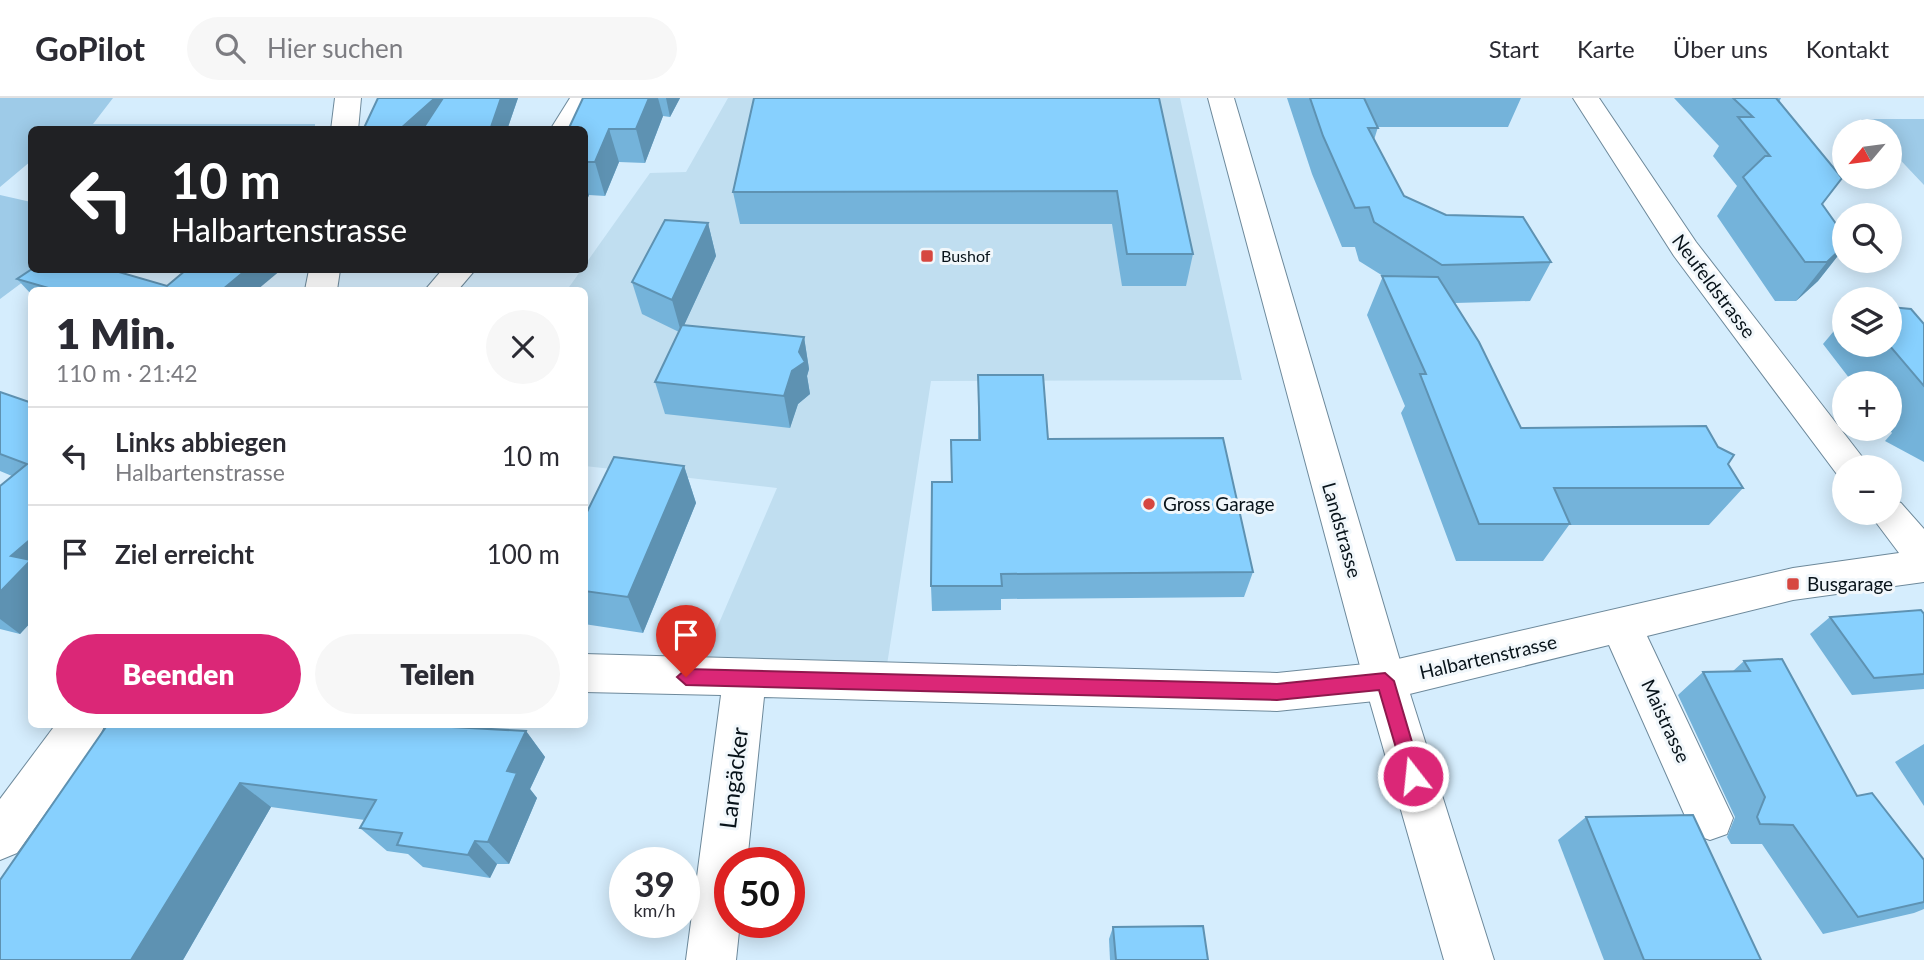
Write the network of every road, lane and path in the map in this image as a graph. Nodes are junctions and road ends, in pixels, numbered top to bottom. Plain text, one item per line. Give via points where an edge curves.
1 (348, 98) edge
2 (583, 98) edge
3 (1221, 98) edge
4 (1586, 98) edge
5 (344, 126) edge
6 (566, 126) edge
7 (456, 273) edge
8 (444, 287) edge
9 (1843, 455) edge
10 (1898, 525) edge
11 (1924, 556) edge
12 (1924, 566) edge
13 (1621, 625) junction
14 (588, 673) edge
15 (745, 678) junction
16 (1385, 681) junction
17 (80, 728) edge
18 (1710, 818) dead end
19 (0, 837) edge
20 (710, 960) edge
21 (1469, 960) edge

1 - 5 street
2 - 6 street
3 - 16 street, Landstrasse
4 - 9 street, Neufeldstrasse via 1685,249
7 - 8 street
10 - 11 street
12 - 13 street, Halbartenstrasse via 1793,584
13 - 16 street, Halbartenstrasse
13 - 18 street, Maistrasse
14 - 15 street, Halbartenstrasse
15 - 16 street, Halbartenstrasse via 1277,692
15 - 20 street, Langäcker
16 - 21 street, Landstrasse
17 - 19 street

